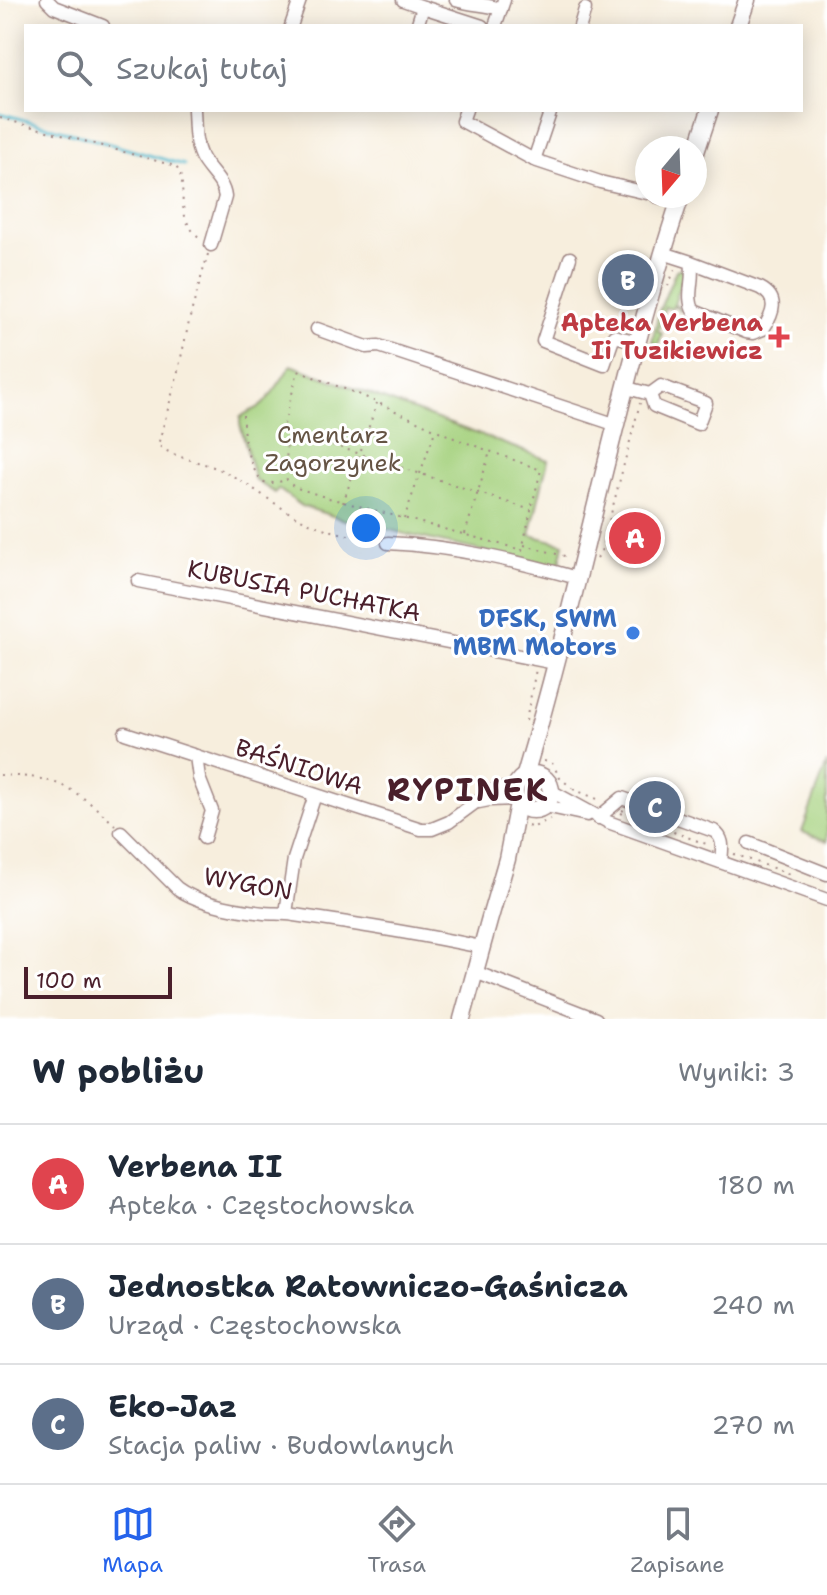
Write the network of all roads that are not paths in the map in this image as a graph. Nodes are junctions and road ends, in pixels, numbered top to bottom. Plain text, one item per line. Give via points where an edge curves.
1 (47, 0) edge
2 (300, 0) edge
3 (403, 0) edge
4 (456, 0) edge
5 (747, 0) edge
6 (502, 4) edge
7 (423, 7) junction
8 (585, 9) dead end
9 (98, 24) edge
10 (292, 24) edge
11 (418, 24) edge
12 (476, 24) edge
13 (496, 24) edge
14 (581, 24) edge
15 (739, 24) edge
16 (194, 112) edge
17 (461, 112) edge
18 (550, 112) edge
19 (709, 112) edge
20 (701, 136) edge
21 (534, 160) junction
22 (635, 190) edge
23 (677, 208) edge
24 (211, 245) road end
25 (663, 253) junction
26 (570, 258) dead end
27 (691, 262) junction
28 (716, 271) junction
29 (693, 278) junction
30 (317, 329) dead end
31 (639, 342) junction
32 (627, 388) junction
33 (650, 394) dead end
34 (617, 425) junction
35 (388, 543) road end
36 (577, 578) junction
37 (138, 581) dead end
38 (555, 663) junction
39 (540, 728) junction
40 (125, 733) dead end
41 (196, 756) junction
42 (519, 791) junction
43 (315, 795) junction
44 (544, 796) junction
45 (598, 818) junction
46 (121, 832) road end
47 (204, 838) dead end
48 (749, 843) dead end
49 (721, 856) junction
50 (507, 859) junction
51 (827, 874) edge
52 (827, 900) edge
53 (286, 913) junction
54 (481, 947) junction
55 (475, 972) junction
56 (462, 1019) edge
57 (596, 1019) edge

1 - 9 street
2 - 10 street
3 - 7 street
4 - 6 street
5 - 15 main road
6 - 13 street
7 - 11 street
7 - 12 street
8 - 14 street
16 - 24 street via 199,154 225,197
17 - 21 street via 462,121
18 - 21 street
19 - 20 main road
21 - 22 street
23 - 25 main road
25 - 27 street
25 - 31 main road
26 - 31 street via 543,341 604,365 614,336
27 - 28 street
27 - 29 street
28 - 29 street
28 - 29 street via 770,295 773,308 763,329 746,332 694,311 689,302
30 - 34 street
31 - 32 main road
32 - 33 street
32 - 34 main road
34 - 36 main road
35 - 36 street via 452,549
36 - 38 main road
37 - 38 street, KUBUSIA PUCHATKA
38 - 39 main road
39 - 42 main road
39 - 44 main road
40 - 41 street, BAŚNIOWA
41 - 43 street, BAŚNIOWA
41 - 47 street via 212,811
42 - 43 street, BAŚNIOWA via 491,791 432,829
42 - 44 main road via 526,808
42 - 44 main road via 535,774
42 - 50 main road
43 - 53 street via 294,859
44 - 45 street
44 - 50 main road
45 - 49 street
45 - 49 street via 622,798 714,831 722,841
46 - 53 street, WYGON via 191,897
48 - 51 street
49 - 52 street
50 - 54 main road
53 - 54 street, WYGON
54 - 55 main road
55 - 56 main road
55 - 57 street

